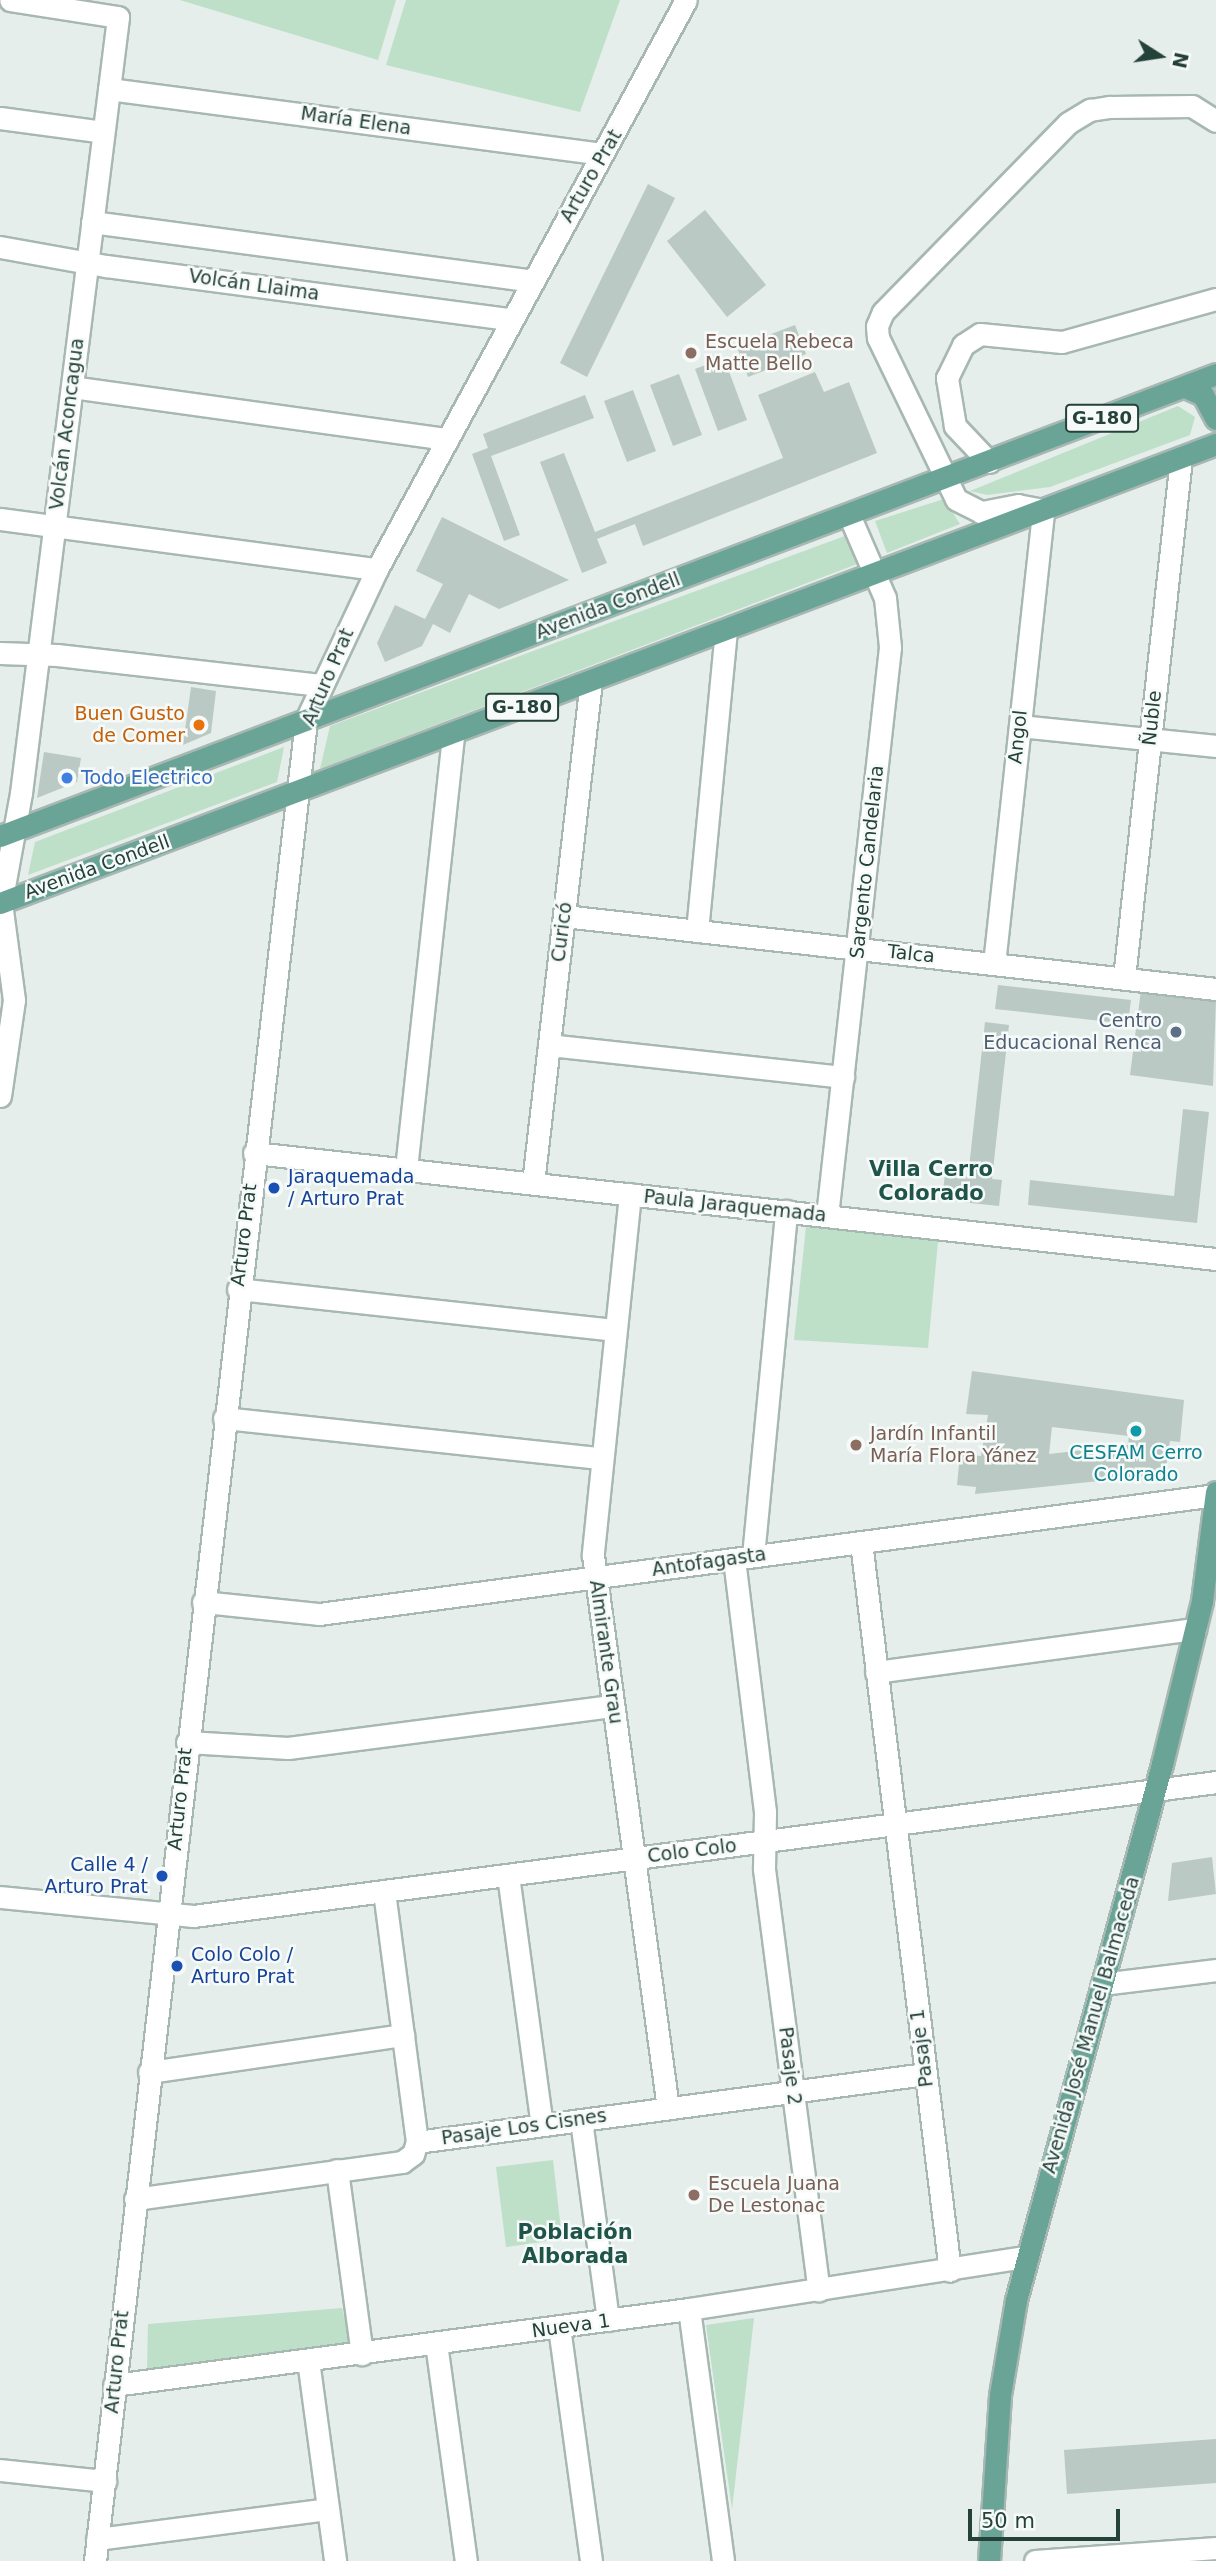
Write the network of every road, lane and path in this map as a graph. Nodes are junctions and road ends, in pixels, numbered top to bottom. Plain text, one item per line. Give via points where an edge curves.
1 (10, 0) edge
2 (687, 0) edge
3 (109, 89) junction
4 (0, 118) edge
5 (1216, 121) edge
6 (103, 132) junction
7 (603, 154) junction
8 (92, 222) junction
9 (0, 247) edge
10 (87, 261) junction
11 (531, 281) junction
12 (1216, 299) edge
13 (510, 319) junction
14 (1216, 374) edge
15 (72, 387) junction
16 (1185, 387) junction
17 (1216, 419) edge
18 (447, 439) junction
19 (1214, 441) edge
20 (1181, 458) junction
21 (989, 462) junction
22 (944, 480) junction
23 (1043, 510) junction
24 (849, 515) junction
25 (0, 519) edge
26 (54, 526) junction
27 (377, 569) junction
28 (876, 571) junction
29 (726, 629) junction
30 (0, 653) edge
31 (39, 655) junction
32 (591, 681) junction
33 (320, 685) junction
34 (306, 720) junction
35 (1020, 726) junction
36 (453, 734) junction
37 (1150, 739) junction
38 (1216, 746) edge
39 (0, 790) edge
40 (22, 793) junction
41 (295, 794) junction
42 (8, 833) edge
43 (0, 903) edge
44 (564, 916) junction
45 (696, 931) junction
46 (857, 948) junction
47 (994, 964) junction
48 (1124, 978) junction
49 (1216, 989) edge
50 (549, 1045) junction
51 (843, 1077) junction
52 (0, 1096) edge
53 (254, 1153) junction
54 (405, 1169) junction
55 (533, 1184) junction
56 (630, 1194) junction
57 (786, 1211) junction
58 (827, 1216) junction
59 (1216, 1259) edge
60 (238, 1289) junction
61 (615, 1330) junction
62 (224, 1418) junction
63 (601, 1458) junction
64 (1216, 1493) edge
65 (860, 1542) junction
66 (744, 1558) junction
67 (596, 1577) junction
68 (203, 1602) junction
69 (1209, 1602) edge
70 (1195, 1629) junction
71 (876, 1672) junction
72 (613, 1706) junction
73 (187, 1742) junction
74 (1216, 1782) edge
75 (1156, 1790) junction
76 (895, 1824) junction
77 (764, 1842) junction
78 (634, 1858) junction
79 (508, 1875) junction
80 (384, 1891) junction
81 (0, 1897) edge
82 (167, 1915) junction
83 (1216, 1970) edge
84 (1102, 1984) junction
85 (403, 2035) junction
86 (149, 2072) junction
87 (925, 2074) junction
88 (793, 2091) junction
89 (668, 2108) junction
90 (581, 2120) junction
91 (542, 2125) junction
92 (417, 2142) junction
93 (337, 2171) junction
94 (135, 2199) junction
95 (1026, 2257) junction
96 (950, 2271) junction
97 (819, 2290) junction
98 (689, 2309) junction
99 (608, 2320) junction
100 (559, 2327) junction
101 (436, 2343) junction
102 (362, 2354) junction
103 (309, 2360) junction
104 (114, 2385) junction
105 (0, 2470) edge
106 (105, 2481) junction
107 (328, 2509) junction
108 (97, 2539) junction
109 (1216, 2548) edge
110 (95, 2561) edge
111 (335, 2561) edge
112 (466, 2561) edge
113 (591, 2561) edge
114 (723, 2561) edge
115 (989, 2561) edge
116 (1035, 2561) edge

1 - 3 street, Volcán Aconcagua via 118,17
2 - 7 street, Arturo Prat
3 - 6 street, Volcán Aconcagua
3 - 7 street, María Elena
4 - 6 street
5 - 22 street via 1192,106 1090,110 1068,123 883,312 878,338
6 - 8 street, Volcán Aconcagua
7 - 11 street, Arturo Prat
8 - 10 street, Volcán Aconcagua
8 - 11 street
9 - 10 street, Volcán Llaima
10 - 13 street, Volcán Llaima
10 - 15 street, Volcán Aconcagua
11 - 13 street, Arturo Prat
12 - 21 street via 1062,342 980,334 963,345 947,378 956,426
13 - 18 street, Arturo Prat
14 - 16 main road, Avenida Condell / G-180
15 - 18 street
15 - 26 street, Volcán Aconcagua
16 - 17 main road via 1203,395
16 - 21 main road, Avenida Condell / G-180
18 - 27 street, Arturo Prat
19 - 20 main road, Avenida Condell / G-180
20 - 23 main road, Avenida Condell / G-180
20 - 37 street, Ñuble
21 - 22 main road, Avenida Condell / G-180
22 - 23 street via 961,504 974,511 1026,505
22 - 24 main road, Avenida Condell / G-180
23 - 28 main road, Avenida Condell / G-180
23 - 35 street, Angol
24 - 28 street, Sargento Candelaria
24 - 34 main road, Avenida Condell / G-180
25 - 26 street
26 - 27 street
26 - 31 street, Volcán Aconcagua
27 - 33 street, Arturo Prat
28 - 29 main road, Avenida Condell / G-180
28 - 46 street, Sargento Candelaria via 887,606 890,647
29 - 32 main road, Avenida Condell / G-180
29 - 45 street
30 - 31 street
31 - 33 street
31 - 40 street, Volcán Aconcagua
32 - 36 main road, Avenida Condell / G-180
32 - 44 street, Curicó
33 - 34 street, Arturo Prat
34 - 41 street, Arturo Prat
34 - 42 main road, Avenida Condell / G-180
35 - 37 street
35 - 47 street, Angol
36 - 41 main road, Avenida Condell / G-180
36 - 54 street
37 - 38 street
37 - 48 street, Ñuble
39 - 40 street
40 - 42 street, Volcán Aconcagua
41 - 43 main road, Avenida Condell / G-180
41 - 53 street, Arturo Prat
42 - 43 street, Volcán Aconcagua
43 - 52 street, Volcán Aconcagua via 14,1000
44 - 45 street, Talca
44 - 50 street, Curicó
45 - 46 street, Talca
46 - 47 street, Talca
46 - 51 street, Sargento Candelaria
47 - 48 street, Talca
48 - 49 street, Talca
50 - 51 street
50 - 55 street, Curicó
51 - 58 street, Sargento Candelaria
53 - 54 street, Paula Jaraquemada
53 - 60 street, Arturo Prat
54 - 55 street, Paula Jaraquemada
55 - 56 street, Paula Jaraquemada
56 - 57 street, Paula Jaraquemada
56 - 61 street, Almirante Grau
57 - 58 street, Paula Jaraquemada
57 - 66 street, Pasaje 2
58 - 59 street, Paula Jaraquemada
60 - 61 street
60 - 62 street, Arturo Prat
61 - 63 street, Almirante Grau
62 - 63 street
62 - 68 street, Arturo Prat
63 - 67 street, Almirante Grau via 593,1536
64 - 65 street, Antofagasta
64 - 69 main road, Avenida José Manuel Balmaceda
65 - 66 street, Antofagasta
65 - 71 street, Pasaje 1
66 - 67 street, Antofagasta
66 - 77 street, Pasaje 2
67 - 68 street, Antofagasta via 318,1614
67 - 72 street, Almirante Grau
68 - 73 street, Arturo Prat
69 - 70 main road, Avenida José Manuel Balmaceda
70 - 71 street
70 - 75 main road, Avenida José Manuel Balmaceda
71 - 76 street, Pasaje 1
72 - 73 street via 288,1748
72 - 78 street, Almirante Grau
73 - 82 street, Arturo Prat
74 - 75 street, Colo Colo
75 - 76 street, Colo Colo
75 - 84 main road, Avenida José Manuel Balmaceda
76 - 77 street, Colo Colo
76 - 87 street, Pasaje 1
77 - 78 street, Colo Colo
77 - 88 street, Pasaje 2
78 - 79 street, Colo Colo
78 - 89 street, Almirante Grau
79 - 80 street, Colo Colo
79 - 91 street
80 - 82 street, Colo Colo via 193,1916
80 - 85 street
81 - 82 street, Colo Colo
82 - 86 street, Arturo Prat
83 - 84 street
84 - 95 main road, Avenida José Manuel Balmaceda
85 - 86 street
85 - 92 street
86 - 94 street, Arturo Prat
87 - 88 street, Pasaje Los Cisnes
87 - 96 street, Pasaje 1
88 - 89 street, Pasaje Los Cisnes
88 - 97 street, Pasaje 2
89 - 90 street, Pasaje Los Cisnes
90 - 91 street, Pasaje Los Cisnes
90 - 99 street
91 - 92 street, Pasaje Los Cisnes
92 - 93 street, Pasaje Los Cisnes via 413,2154 402,2162
93 - 94 street, Pasaje Los Cisnes
93 - 102 street
94 - 104 street, Arturo Prat
95 - 96 street, Nueva 1
95 - 115 main road, Avenida José Manuel Balmaceda via 1000,2395
96 - 97 street, Nueva 1
97 - 98 street, Nueva 1
98 - 99 street, Nueva 1
98 - 114 street
99 - 100 street, Nueva 1
100 - 101 street, Nueva 1
100 - 113 street
101 - 102 street, Nueva 1
101 - 112 street
102 - 103 street, Nueva 1
103 - 104 street, Nueva 1
103 - 107 street
104 - 106 street, Arturo Prat
105 - 106 street
106 - 108 street, Arturo Prat
107 - 108 street
107 - 111 street
108 - 110 street, Arturo Prat
109 - 116 street

